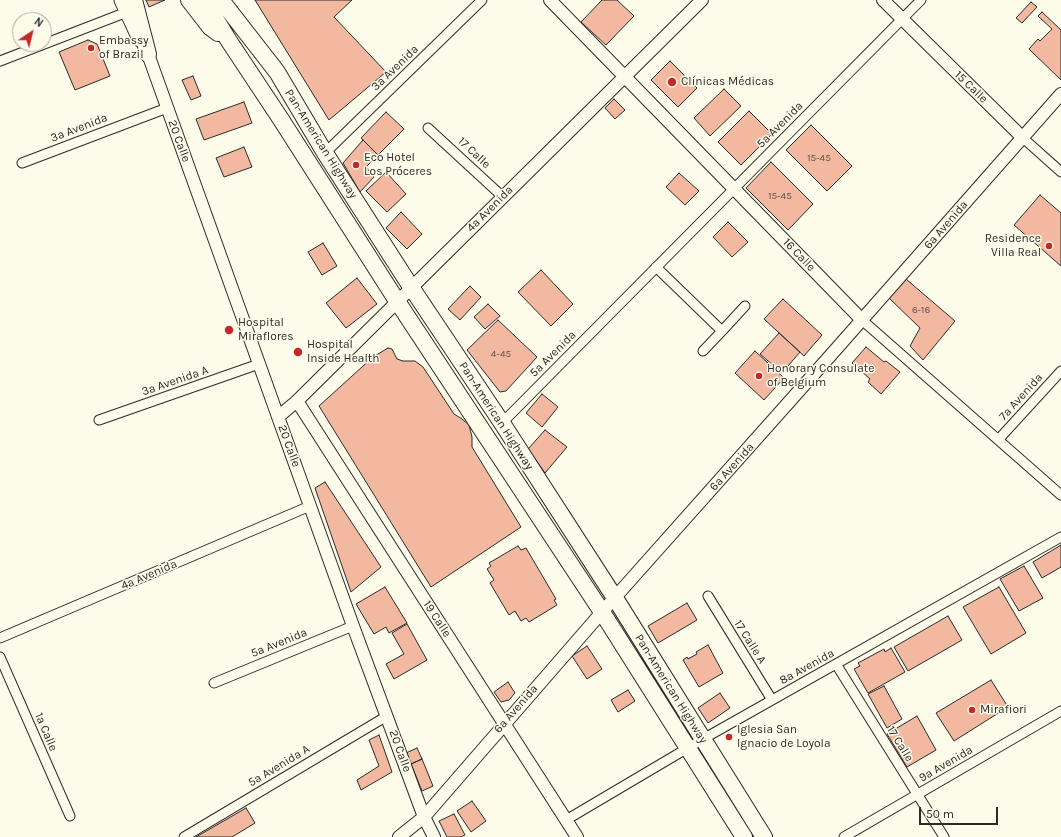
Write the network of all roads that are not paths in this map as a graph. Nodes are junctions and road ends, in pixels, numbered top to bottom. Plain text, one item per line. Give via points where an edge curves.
1 (189, 0) edge
2 (204, 0) edge
3 (222, 0) edge
4 (235, 0) edge
5 (482, 0) edge
6 (550, 0) edge
7 (702, 0) edge
8 (883, 0) edge
9 (921, 0) edge
10 (127, 4) edge
11 (902, 19) junction
12 (229, 41) junction
13 (148, 54) joint
14 (0, 61) edge
15 (277, 72) junction
16 (624, 76) junction
17 (1061, 94) edge
18 (167, 108) junction
19 (428, 128) dead end
20 (1023, 138) junction
21 (325, 153) junction
22 (22, 163) dead end
23 (1061, 172) edge
24 (734, 188) junction
25 (503, 197) junction
26 (656, 268) junction
27 (411, 287) junction
28 (397, 301) junction
29 (745, 306) dead end
30 (862, 320) junction
31 (722, 331) junction
32 (704, 351) dead end
33 (259, 364) junction
34 (1061, 371) edge
35 (297, 401) junction
36 (278, 417) junction
37 (99, 420) dead end
38 (502, 423) junction
39 (998, 440) junction
40 (1061, 495) edge
41 (310, 506) junction
42 (1061, 537) edge
43 (708, 596) dead end
44 (615, 598) junction
45 (602, 612) junction
46 (353, 626) junction
47 (0, 638) edge
48 (0, 657) edge
49 (836, 664) junction
50 (214, 683) dead end
51 (772, 700) junction
52 (1061, 711) edge
53 (387, 716) junction
54 (504, 724) junction
55 (703, 739) junction
56 (687, 748) junction
57 (917, 794) junction
58 (70, 816) dead end
59 (424, 817) junction
60 (566, 820) junction
61 (184, 837) edge
62 (399, 837) edge
63 (434, 837) edge
64 (577, 837) edge
65 (744, 837) edge
66 (764, 837) edge
67 (844, 837) edge
68 (944, 837) edge

1 - 12 highway via 210,27
2 - 12 highway, Pan-American Highway
3 - 15 highway, Pan-American Highway
4 - 15 highway
5 - 21 street, 3a Avenida
6 - 16 street, 16 Calle
7 - 16 street, 4a Avenida
8 - 11 street, 15 Calle
9 - 11 street, 5a Avenida
10 - 13 highway
10 - 14 street
11 - 20 street, 15 Calle
11 - 24 street, 5a Avenida
12 - 28 highway, Pan-American Highway
13 - 18 street, 20 Calle
15 - 21 highway, Pan-American Highway
16 - 24 street, 16 Calle
16 - 25 street, 4a Avenida
17 - 20 street, 6a Avenida
18 - 22 street, 3a Avenida
18 - 33 street, 20 Calle
19 - 25 street, 17 Calle
20 - 23 street, 15 Calle
20 - 30 street, 6a Avenida
21 - 27 highway, Pan-American Highway
24 - 26 street, 5a Avenida
24 - 30 street, 16 Calle
25 - 27 street, 4a Avenida
26 - 31 street
26 - 38 street, 5a Avenida
27 - 28 street, 4a Avenida
27 - 38 highway, Pan-American Highway
28 - 35 street, 4a Avenida
28 - 45 highway, Pan-American Highway
29 - 31 street
30 - 39 street, 16 Calle
30 - 44 street, 6a Avenida
31 - 32 street
33 - 36 street, 20 Calle
33 - 37 street, 3a Avenida A
34 - 39 street, 7a Avenida
35 - 36 street, 4a Avenida
35 - 54 street, 19 Calle
36 - 41 street, 20 Calle
38 - 44 highway, Pan-American Highway
39 - 40 street, 16 Calle
41 - 46 street, 20 Calle
41 - 47 street, 4a Avenida
42 - 49 street, 8a Avenida
43 - 51 street, 17 Calle A
44 - 45 street, 6a Avenida
44 - 55 highway, Pan-American Highway
45 - 54 street, 6a Avenida
45 - 56 highway, Pan-American Highway
46 - 50 street, 5a Avenida
46 - 53 street, 20 Calle
48 - 58 street, 1a Calle
49 - 51 street, 8a Avenida
49 - 57 street, 17 Calle
51 - 55 street, 8a Avenida
52 - 57 street, 9a Avenida
53 - 59 street, 20 Calle
53 - 61 street, 5a Avenida A
54 - 59 street, 6a Avenida
54 - 60 street, 19 Calle
55 - 56 street, 8a Avenida
55 - 66 highway, Pan-American Highway
56 - 60 street, 8a Avenida
56 - 65 highway, Pan-American Highway
57 - 67 street, 9a Avenida
57 - 68 street, 17 Calle
59 - 62 street, 6a Avenida
59 - 63 street, 20 Calle
60 - 64 street, 19 Calle

